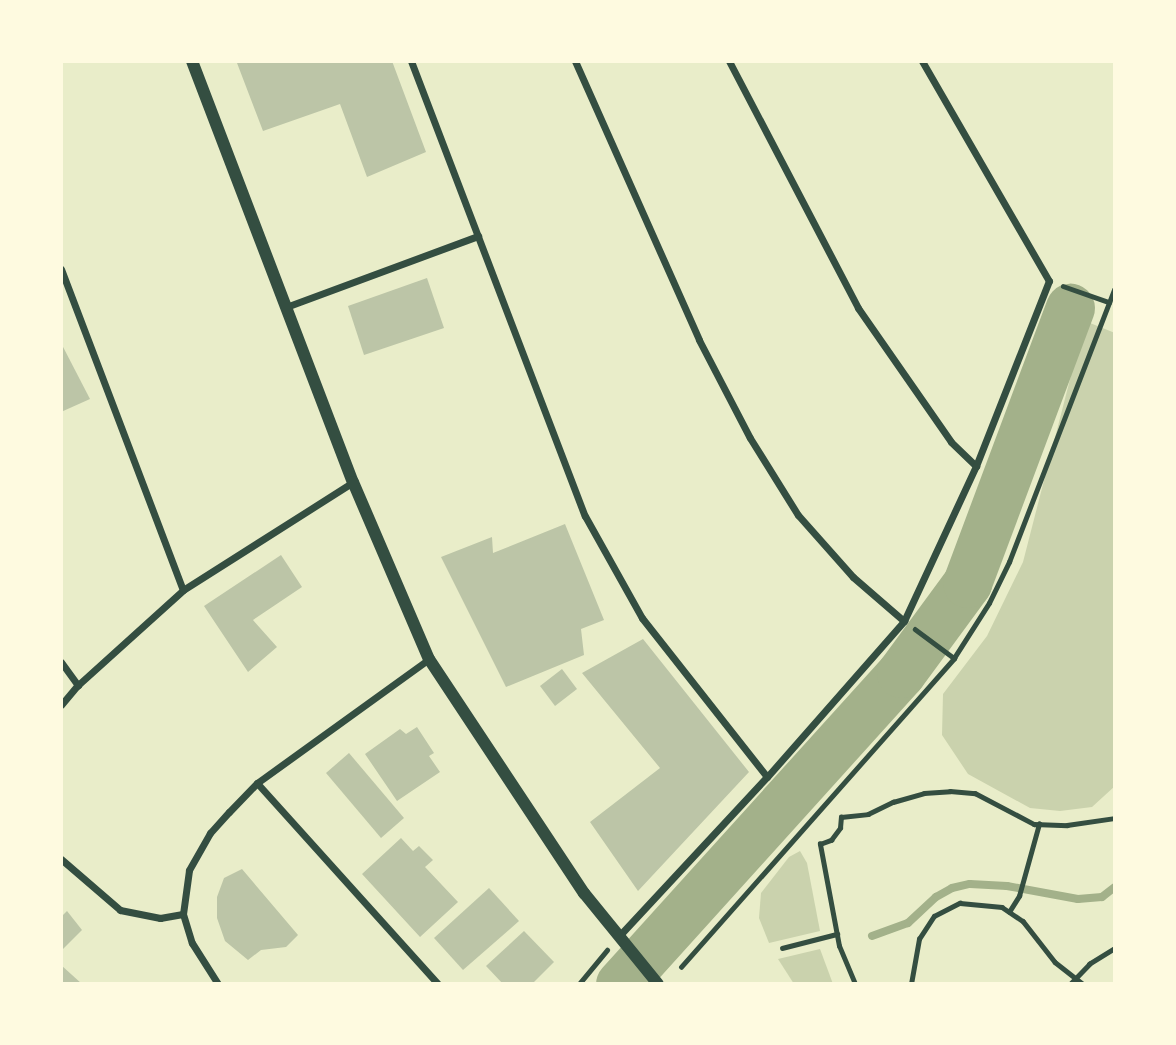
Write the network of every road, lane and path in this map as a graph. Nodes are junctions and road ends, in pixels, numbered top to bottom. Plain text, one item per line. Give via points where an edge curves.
1 (192, 61) edge
2 (411, 61) edge
3 (575, 61) edge
4 (729, 61) edge
5 (922, 61) edge
6 (478, 236) junction
7 (61, 269) edge
8 (1049, 281) junction
9 (1114, 290) edge
10 (1109, 302) junction
11 (286, 307) junction
12 (976, 466) junction
13 (353, 482) junction
14 (183, 590) junction
15 (904, 621) junction
16 (953, 658) junction
17 (429, 659) junction
18 (61, 662) edge
19 (78, 685) junction
20 (61, 705) edge
21 (767, 777) junction
22 (257, 783) junction
23 (1115, 818) edge
24 (1039, 824) junction
25 (61, 859) edge
26 (1009, 912) junction
27 (183, 915) junction
28 (837, 934) junction
29 (620, 936) junction
30 (782, 948) dead end
31 (1115, 948) edge
32 (681, 967) dead end
33 (1076, 977) junction
34 (219, 984) edge
35 (438, 984) edge
36 (579, 984) edge
37 (658, 984) edge
38 (855, 984) edge
39 (911, 984) edge
40 (1000, 984) edge
41 (1028, 984) edge
42 (1070, 984) edge
43 (1083, 984) edge

1 - 11 street
2 - 6 street
3 - 15 street via 699,340 750,438 798,515 853,577
4 - 12 street via 858,308 951,442
5 - 8 street
6 - 11 street
6 - 21 street via 584,516 642,618
7 - 14 street
8 - 10 path
8 - 12 street
9 - 10 path
10 - 16 path via 1009,562
11 - 13 street
12 - 15 street
13 - 14 street
13 - 17 street
14 - 19 street
15 - 16 path
15 - 21 street
16 - 32 path
17 - 22 street
17 - 29 street via 584,893
18 - 19 street
19 - 20 street
21 - 29 street
22 - 27 street via 209,833 189,870
22 - 35 street
23 - 24 path
24 - 26 path via 1019,896
24 - 28 path via 975,793 950,791 924,793 868,814 841,817 831,840 820,844
25 - 27 street via 120,910 160,918
26 - 33 path via 1023,921 1055,962
26 - 39 path via 1002,907 960,904 934,916 919,939
27 - 34 street via 192,943
28 - 30 path
28 - 38 path
29 - 36 path
29 - 37 street
31 - 33 path
33 - 42 path
33 - 43 path
40 - 41 path

